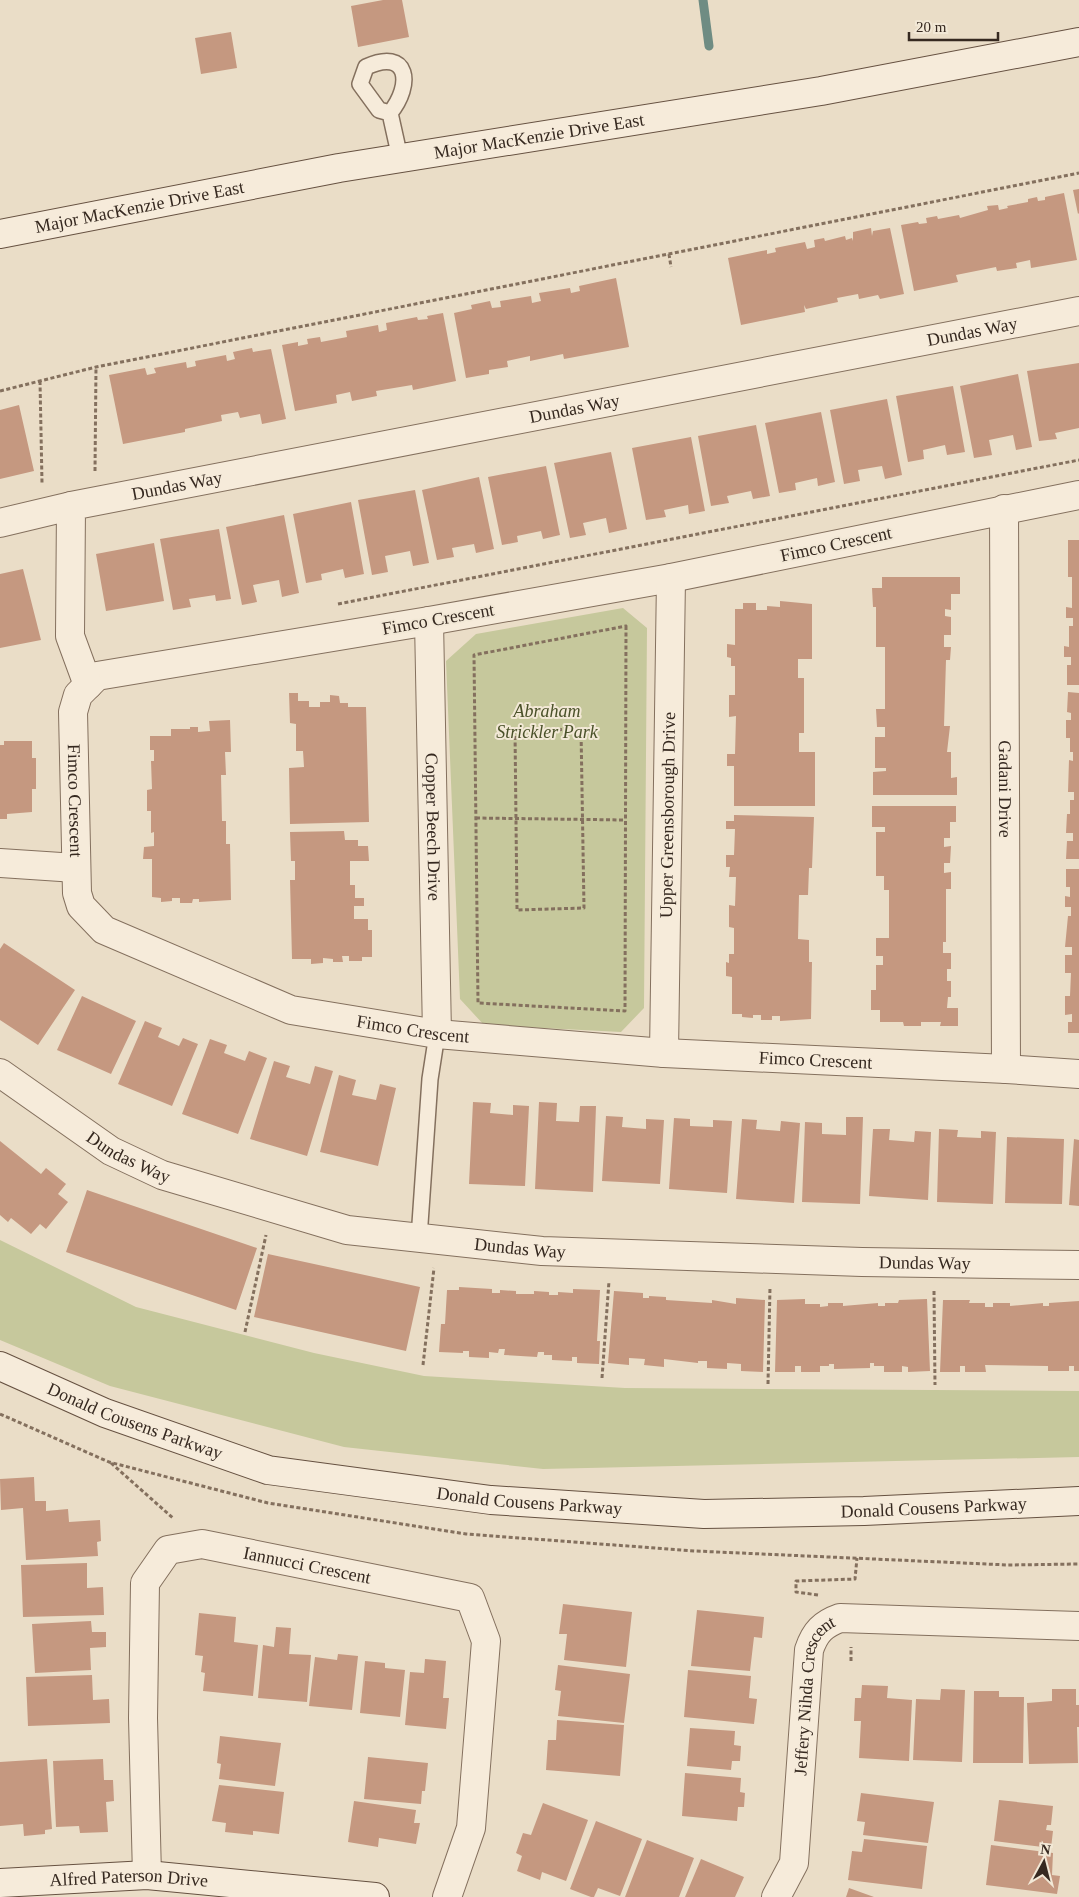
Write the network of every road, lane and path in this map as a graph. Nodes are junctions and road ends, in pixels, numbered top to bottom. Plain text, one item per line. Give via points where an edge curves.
1 (1079, 42) edge
2 (390, 113) dead end
3 (400, 158) junction
4 (1079, 173) edge
5 (0, 234) edge
6 (669, 254) junction
7 (671, 267) dead end
8 (1079, 311) edge
9 (96, 367) junction
10 (40, 381) junction
11 (0, 391) edge
12 (1079, 460) edge
13 (1079, 495) edge
14 (83, 503) junction
15 (1004, 509) junction
16 (43, 513) junction
17 (0, 523) edge
18 (671, 578) junction
19 (338, 604) dead end
20 (429, 621) junction
21 (88, 685) junction
22 (476, 818) junction
23 (516, 818) junction
24 (582, 820) junction
25 (626, 820) junction
26 (0, 863) edge
27 (76, 868) junction
28 (437, 1034) junction
29 (664, 1052) junction
30 (1006, 1069) junction
31 (0, 1073) edge
32 (1079, 1074) edge
33 (272, 1208) junction
34 (428, 1239) junction
35 (610, 1253) junction
36 (770, 1259) junction
37 (933, 1263) junction
38 (1079, 1264) edge
39 (245, 1332) dead end
40 (423, 1365) dead end
41 (0, 1366) edge
42 (602, 1378) dead end
43 (768, 1384) dead end
44 (935, 1385) dead end
45 (109, 1462) dead end
46 (1079, 1501) edge
47 (202, 1544) junction
48 (1079, 1626) edge
49 (147, 1875) junction
50 (0, 1884) edge
51 (375, 1897) edge
52 (447, 1897) edge
53 (776, 1897) edge

1 - 3 street, Major MacKenzie Drive East via 821,91
2 - 3 lane
3 - 5 street, Major MacKenzie Drive East
4 - 6 path
6 - 7 path
6 - 9 path
8 - 14 street, Dundas Way
9 - 10 path
9 - 14 path
10 - 11 path
10 - 16 path
12 - 19 path
13 - 15 street, Fimco Crescent
14 - 16 street, Dundas Way
14 - 21 street via 70,636
15 - 18 street, Fimco Crescent
15 - 30 street, Gadani Drive
16 - 17 street, Dundas Way
18 - 20 street, Fimco Crescent
18 - 29 street, Upper Greensborough Drive
20 - 21 street, Fimco Crescent via 97,676
20 - 28 street, Copper Beech Drive
21 - 27 street, Fimco Crescent via 78,695 73,712
22 - 23 path
22 - 25 path via 474,655 626,626
22 - 25 path via 478,1003 625,1011
23 - 24 path
23 - 24 path via 515,731 581,729
23 - 24 path via 517,910 584,908
24 - 25 path
26 - 27 street
27 - 28 street, Fimco Crescent via 81,906 104,930 292,1010
28 - 29 street, Fimco Crescent
28 - 34 lane via 430,1079
29 - 30 street, Fimco Crescent
30 - 32 street, Fimco Crescent
31 - 33 street, Dundas Way via 110,1151 162,1175
33 - 34 street, Dundas Way via 346,1230
33 - 39 path
34 - 35 street, Dundas Way via 542,1251
34 - 40 path
35 - 36 street, Dundas Way
35 - 42 path
36 - 37 street, Dundas Way
36 - 43 path
37 - 38 street, Dundas Way
37 - 44 path
41 - 46 street, Donald Cousens Parkway via 105,1413 268,1470 491,1500 704,1514 864,1511
45 - 47 path
47 - 49 street, Iannucci Crescent via 168,1550 145,1583 143,1718
47 - 52 street, Iannucci Crescent via 470,1598 486,1641 471,1828
48 - 53 street, Jeffery Nihda Crescent via 840,1618 820,1628 809,1650 794,1863
49 - 50 street, Alfred Paterson Drive
49 - 51 street, Alfred Paterson Drive

